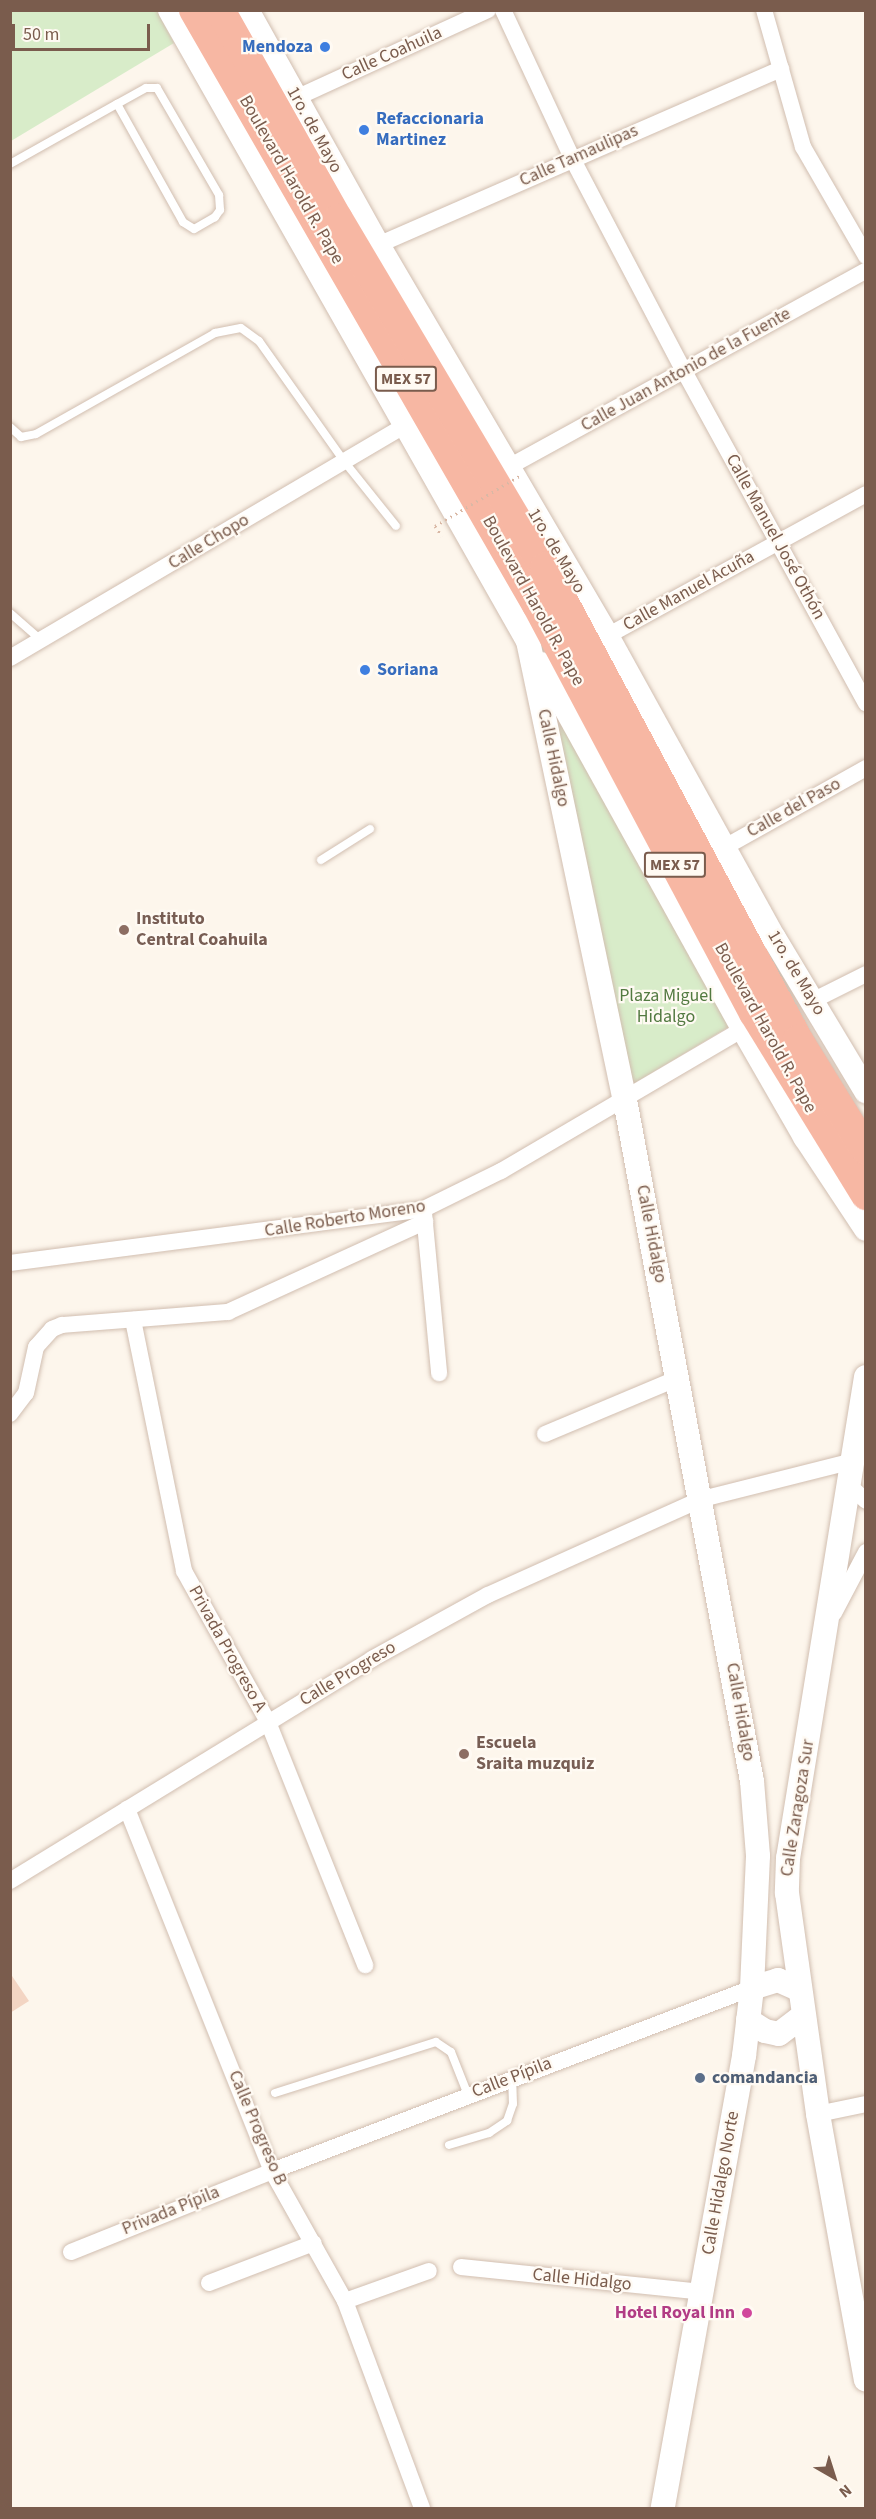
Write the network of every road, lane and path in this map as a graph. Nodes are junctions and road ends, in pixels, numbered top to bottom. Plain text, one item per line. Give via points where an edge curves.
1 (170, 10) edge
2 (194, 10) edge
3 (220, 10) edge
4 (247, 10) edge
5 (488, 10) edge
6 (503, 10) edge
7 (764, 10) edge
8 (781, 69) junction
9 (296, 98) junction
10 (117, 104) junction
11 (572, 158) junction
12 (10, 164) edge
13 (328, 224) junction
14 (378, 245) junction
15 (866, 256) edge
16 (866, 271) edge
17 (684, 371) junction
18 (407, 424) junction
19 (10, 427) edge
20 (344, 461) junction
21 (514, 472) junction
22 (866, 494) edge
23 (504, 524) junction
24 (396, 526) dead end
25 (435, 526) dead end
26 (778, 542) junction
27 (10, 613) edge
28 (607, 636) junction
29 (41, 641) junction
30 (528, 641) junction
31 (10, 658) edge
32 (866, 704) edge
33 (866, 768) edge
34 (370, 829) dead end
35 (723, 848) junction
36 (321, 860) dead end
37 (866, 974) edge
38 (812, 1001) junction
39 (743, 1029) junction
40 (866, 1091) edge
41 (625, 1100) junction
42 (866, 1150) edge
43 (866, 1195) edge
44 (424, 1216) junction
45 (866, 1229) edge
46 (10, 1263) edge
47 (133, 1320) junction
48 (439, 1372) dead end
49 (866, 1377) edge
50 (678, 1378) junction
51 (10, 1414) edge
52 (545, 1434) dead end
53 (853, 1461) junction
54 (858, 1493) edge
55 (702, 1499) junction
56 (866, 1552) edge
57 (828, 1624) junction
58 (268, 1722) junction
59 (127, 1809) junction
60 (758, 1856) joint
61 (10, 1881) edge
62 (365, 1965) dead end
63 (752, 1988) junction
64 (800, 1990) junction
65 (803, 2016) junction
66 (748, 2020) junction
67 (512, 2078) junction
68 (274, 2093) dead end
69 (468, 2095) junction
70 (866, 2104) edge
71 (818, 2114) junction
72 (449, 2145) dead end
73 (272, 2170) junction
74 (314, 2243) junction
75 (71, 2252) dead end
76 (461, 2267) dead end
77 (429, 2271) dead end
78 (209, 2283) dead end
79 (702, 2292) junction
80 (345, 2301) junction
81 (866, 2380) edge
82 (423, 2508) edge
83 (663, 2508) edge

1 - 18 street, Calle Hidalgo
2 - 13 highway, Boulevard Harold R. Pape / MEX 57
3 - 13 highway, Boulevard Harold R. Pape / MEX 57
4 - 9 street, 1ro. de Mayo
5 - 9 street, Calle Coahuila
6 - 11 street, Calle Manuel José Othón
7 - 8 street
8 - 11 street, Calle Tamaulipas
8 - 15 street via 804,147
9 - 14 street, 1ro. de Mayo
10 - 10 lane via 146,88 162,92 222,202 215,217 194,229 183,222
10 - 12 lane
11 - 14 street, Calle Tamaulipas
11 - 17 street, Calle Manuel José Othón
13 - 23 highway, Boulevard Harold R. Pape / MEX 57
14 - 21 street, 1ro. de Mayo
16 - 17 street, Calle Juan Antonio de la Fuente
17 - 21 street, Calle Juan Antonio de la Fuente
17 - 26 street, Calle Manuel José Othón
18 - 20 street, Calle Chopo
18 - 30 street, Calle Hidalgo
19 - 20 lane via 21,436 36,434 215,333 241,328 259,341
20 - 24 lane
20 - 29 street, Calle Chopo
21 - 25 path, bridge
21 - 28 street, 1ro. de Mayo
22 - 26 street, Calle Manuel Acuña
23 - 42 highway, Boulevard Harold R. Pape / MEX 57 via 798,1040
23 - 43 highway, Boulevard Harold R. Pape / MEX 57 via 754,1013 832,1146
26 - 28 street, Calle Manuel Acuña
26 - 32 street, Calle Manuel José Othón
27 - 29 lane
28 - 35 street, 1ro. de Mayo
29 - 31 street, Calle Chopo
30 - 39 street
30 - 41 street, Calle Hidalgo
33 - 35 street, Calle del Paso
34 - 36 lane
35 - 38 street, 1ro. de Mayo
37 - 38 street
38 - 40 street, 1ro. de Mayo
39 - 41 street, Calle Roberto Moreno
39 - 45 street via 805,1137
41 - 44 street, Calle Roberto Moreno
41 - 50 street, Calle Hidalgo
44 - 46 street, Calle Roberto Moreno
44 - 47 street via 244,1306 210,1315
44 - 48 street
47 - 51 street via 52,1329 36,1347 26,1393
47 - 58 street, Privada Progreso A via 184,1571
49 - 53 street, Calle Zaragoza Sur
50 - 52 street
50 - 55 street, Calle Hidalgo
53 - 54 street, Calle Zaragoza Sur
53 - 55 street, Calle Progreso
54 - 57 street, Calle Zaragoza Sur
55 - 58 street, Calle Progreso via 488,1595
55 - 60 street, Calle Hidalgo via 752,1781
56 - 57 street
57 - 64 street, Calle Zaragoza Sur via 787,1874
58 - 59 street, Calle Progreso
58 - 62 street, Privada Progreso A
59 - 61 street, Calle Progreso
59 - 73 street, Calle Progreso B
60 - 63 street, Calle Hidalgo Norte
63 - 64 street via 778,1980
63 - 66 street, Calle Hidalgo Norte
63 - 67 street, Calle Pípila
64 - 65 street, Calle Zaragoza Sur
65 - 66 street via 779,2034 765,2031
65 - 71 street, Calle Zaragoza Sur
66 - 79 street, Calle Hidalgo Norte
67 - 69 street, Calle Pípila
67 - 72 lane via 513,2104 507,2121 489,2133
68 - 69 lane via 436,2042 451,2052
69 - 73 street, Calle Pípila
70 - 71 street
71 - 81 street, Calle Zaragoza Sur
73 - 74 street, Calle Progreso B
73 - 75 street, Privada Pípila
74 - 78 street
74 - 80 street, Calle Progreso B
76 - 79 street, Calle Hidalgo
77 - 80 street
79 - 83 street, Calle Hidalgo Norte
80 - 82 street, Calle Progreso B

